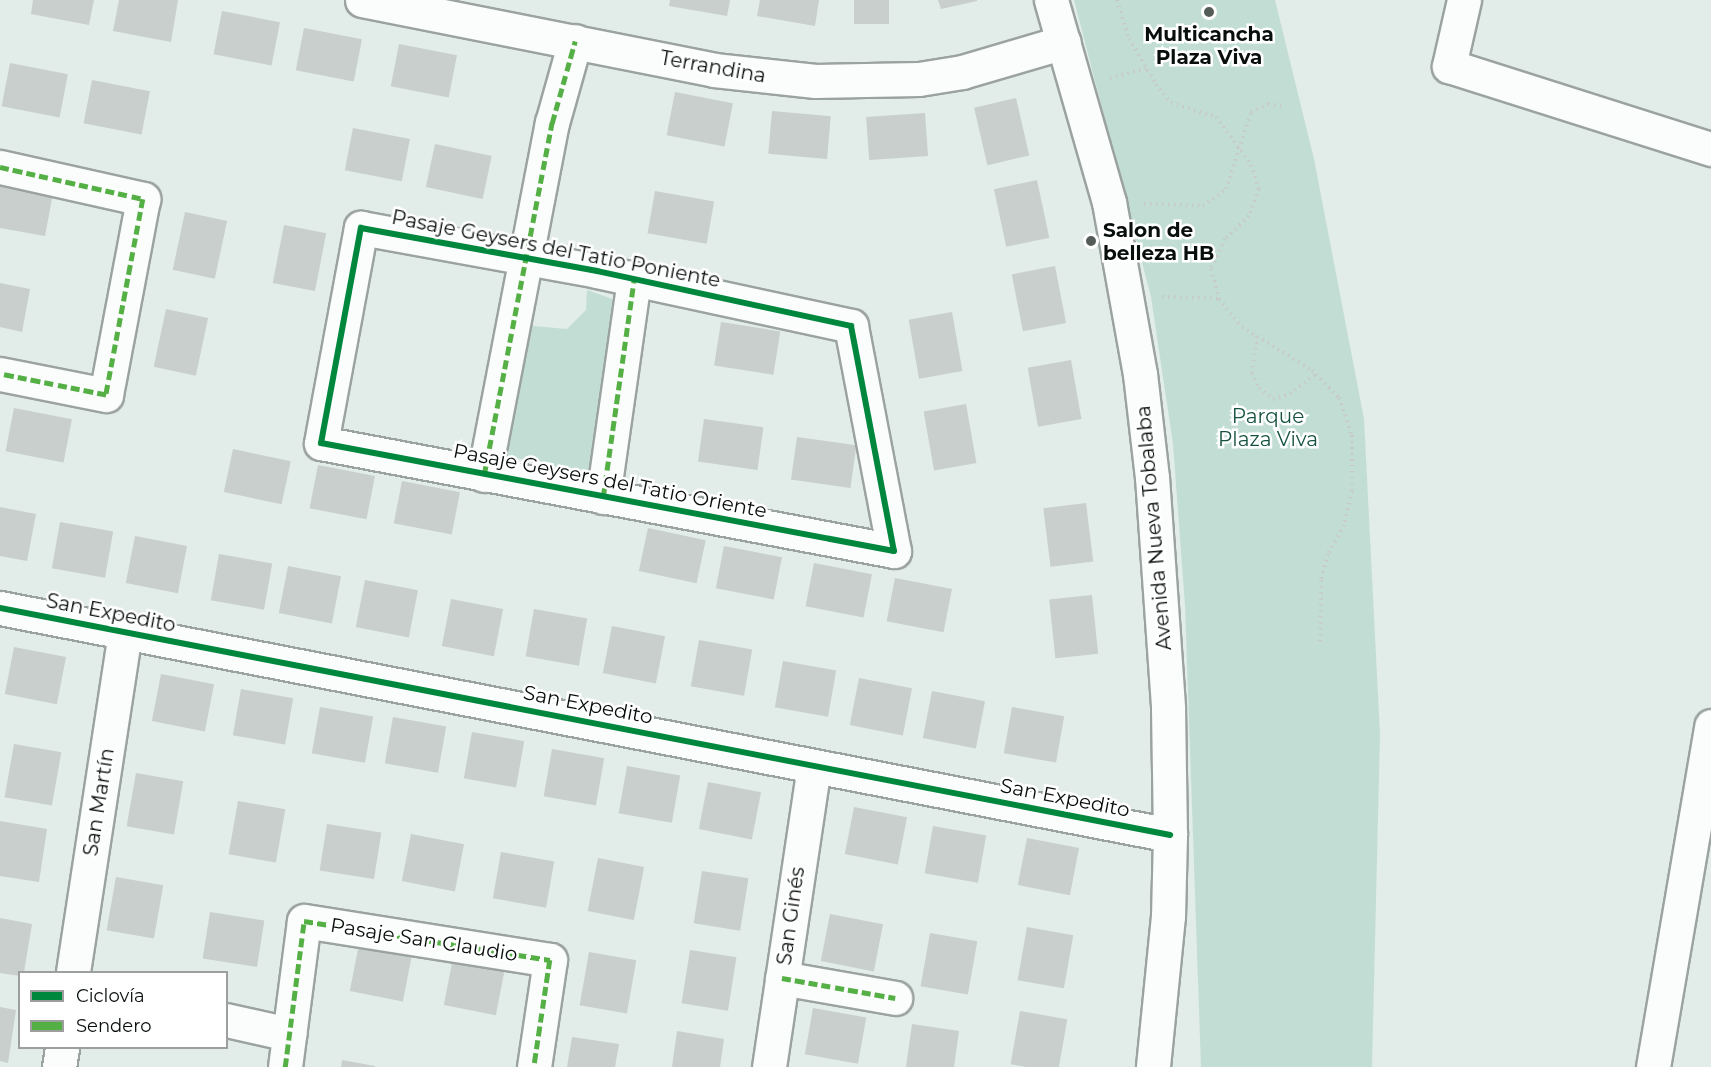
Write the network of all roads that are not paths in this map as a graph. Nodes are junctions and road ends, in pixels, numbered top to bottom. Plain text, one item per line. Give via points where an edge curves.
1 (362, 0) edge
2 (1052, 0) edge
3 (1464, 0) edge
4 (575, 41) junction
5 (1064, 42) junction
6 (1711, 149) edge
7 (0, 167) edge
8 (525, 258) junction
9 (634, 279) junction
10 (0, 374) edge
11 (321, 443) joint
12 (484, 475) junction
13 (603, 497) junction
14 (894, 550) joint
15 (0, 608) edge
16 (125, 632) junction
17 (1711, 726) edge
18 (814, 766) junction
19 (1170, 835) junction
20 (73, 971) edge
21 (782, 978) junction
22 (895, 998) dead end
23 (228, 1020) edge
24 (289, 1034) junction
25 (62, 1049) edge
26 (59, 1067) edge
27 (285, 1067) edge
28 (534, 1067) edge
29 (769, 1067) edge
30 (1153, 1067) edge
31 (1653, 1067) edge

1 - 4 street, Terrandina
2 - 5 street, Avenida Nueva Tobalaba
3 - 6 street via 1449,66
4 - 5 street, Terrandina via 765,77 857,82 962,72
4 - 8 street via 552,123
5 - 19 street, Avenida Nueva Tobalaba via 1109,202 1140,374 1162,580
7 - 10 street via 143,199 106,395
8 - 9 street, Pasaje Geysers del Tatio Poniente
8 - 11 street, Pasaje Geysers del Tatio Poniente via 361,228
8 - 12 street
9 - 13 street
9 - 14 street, Pasaje Geysers del Tatio Poniente via 851,326
11 - 12 street, Pasaje Geysers del Tatio Oriente
12 - 13 street, Pasaje Geysers del Tatio Oriente
13 - 14 street, Pasaje Geysers del Tatio Oriente
15 - 16 street, San Expedito
16 - 18 street, San Expedito
16 - 20 street, San Martín
17 - 31 street
18 - 19 street, San Expedito
18 - 21 street, San Ginés
19 - 30 street, Avenida Nueva Tobalaba via 1168,915
21 - 22 street
21 - 29 street, San Ginés
23 - 24 street
24 - 27 street, Pasaje San Claudio
24 - 28 street, Pasaje San Claudio via 304,921 550,960
25 - 26 street

